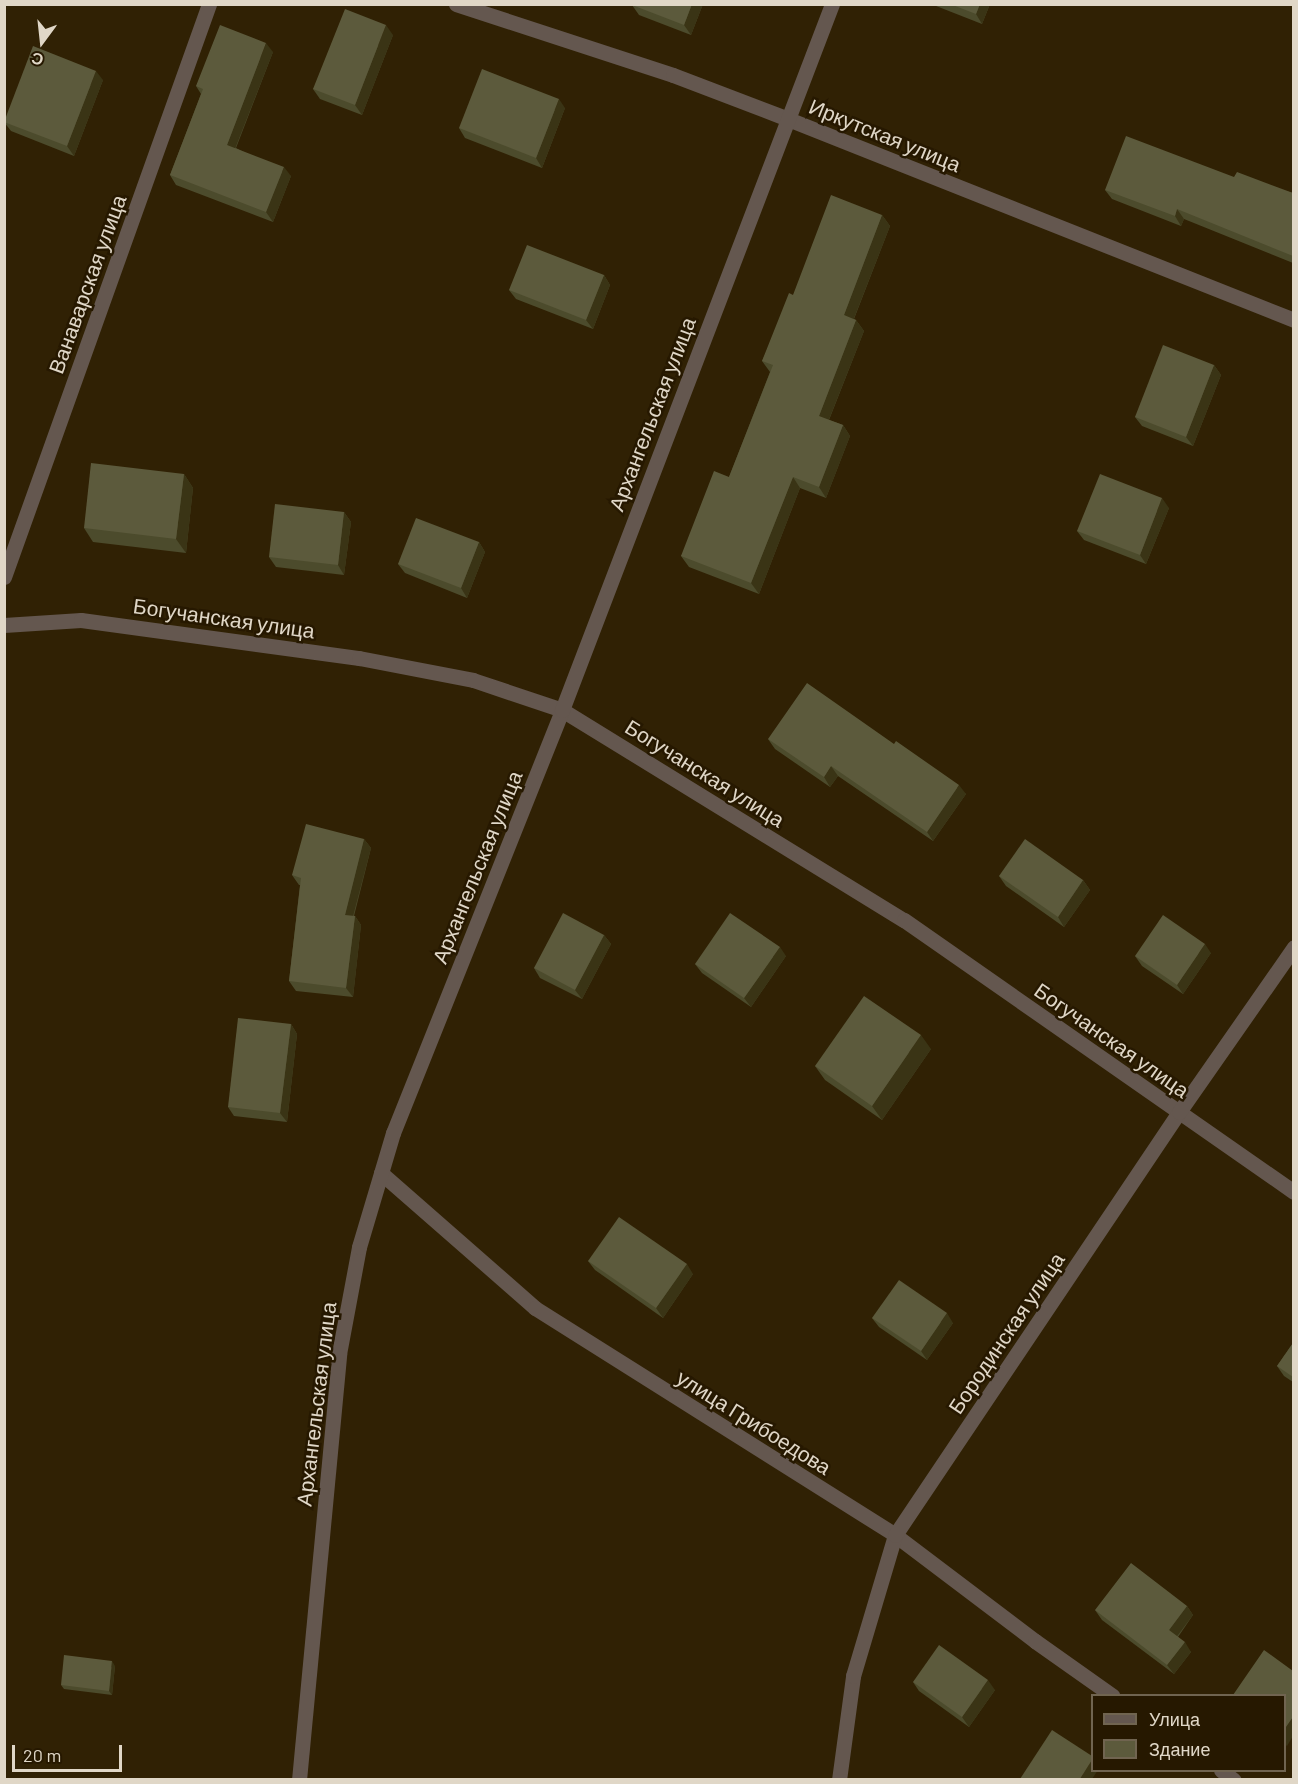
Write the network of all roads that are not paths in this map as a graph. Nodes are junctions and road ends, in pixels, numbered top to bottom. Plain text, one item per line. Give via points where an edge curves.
1 (209, 4) edge
2 (456, 4) edge
3 (832, 4) edge
4 (788, 119) junction
5 (1293, 320) edge
6 (4, 577) edge
7 (4, 625) edge
8 (562, 710) junction
9 (1293, 947) edge
10 (1179, 1112) junction
11 (381, 1173) junction
12 (1293, 1192) edge
13 (895, 1535) junction
14 (1112, 1694) edge
15 (299, 1779) edge
16 (839, 1779) edge

1 - 6 street, Ванаварская улица
2 - 4 street, Иркутская улица via 672,75
3 - 4 street, Архангельская улица
4 - 5 street, Иркутская улица
4 - 8 street, Архангельская улица
7 - 8 street, Богучанская улица via 81,620 359,658 473,680
8 - 10 street, Богучанская улица via 904,920
8 - 11 street, Архангельская улица via 393,1133
9 - 10 street, Бородинская улица
10 - 12 street, Богучанская улица
10 - 13 street, Бородинская улица
11 - 13 street, улица Грибоедова via 535,1308
11 - 15 street, Архангельская улица via 359,1247 339,1354
13 - 14 street, улица Грибоедова
13 - 16 street, Бородинская улица via 853,1676

